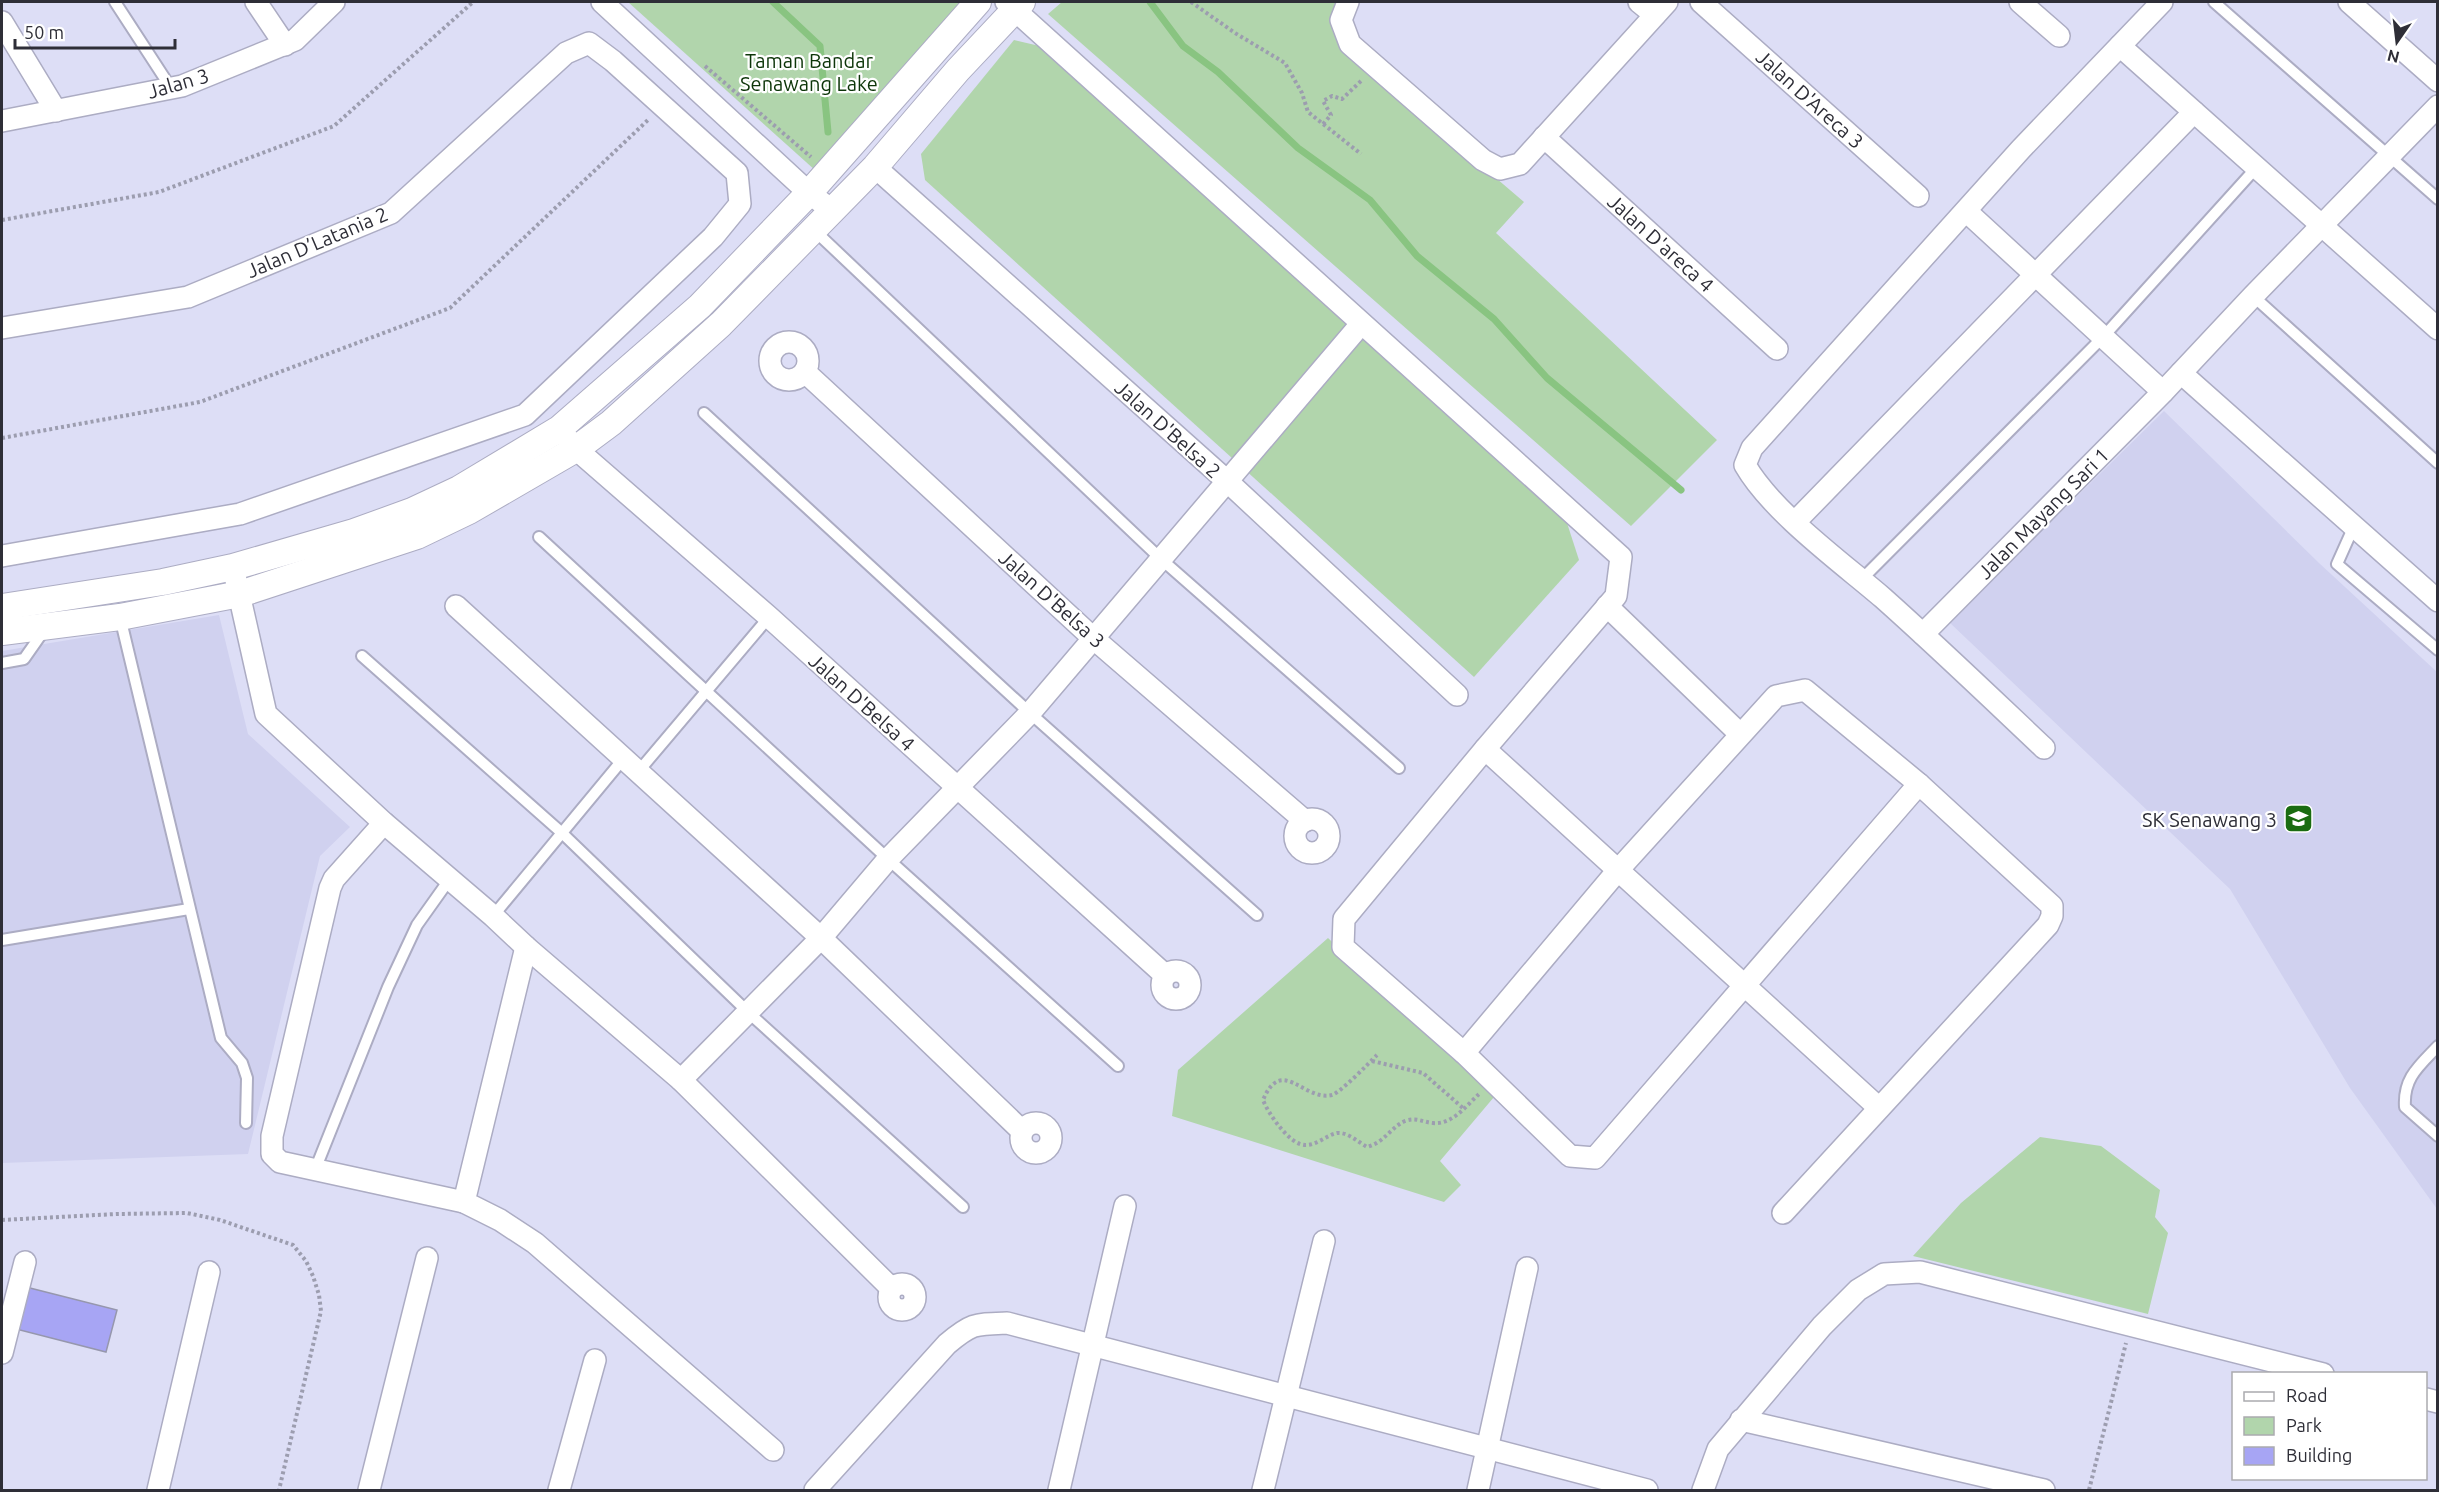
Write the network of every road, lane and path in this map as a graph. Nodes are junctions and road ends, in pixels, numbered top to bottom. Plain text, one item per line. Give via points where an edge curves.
1 (115, 2) edge
2 (256, 2) edge
3 (334, 2) edge
4 (473, 2) edge
5 (602, 2) edge
6 (978, 2) edge
7 (1191, 2) edge
8 (1348, 2) edge
9 (1701, 2) edge
10 (2020, 2) edge
11 (2162, 2) edge
12 (2214, 2) edge
13 (2349, 2) edge
14 (1014, 4) edge
15 (1654, 6) edge
16 (2, 22) edge
17 (2059, 36) dead end
18 (285, 45) junction
19 (2120, 46) junction
20 (701, 62) dead end
21 (1376, 67) junction
22 (2438, 81) edge
23 (171, 88) junction
24 (663, 106) junction
25 (2438, 106) edge
26 (56, 111) junction
27 (2194, 112) junction
28 (2, 121) edge
29 (1323, 124) junction
30 (1544, 137) junction
31 (1361, 154) dead end
32 (2389, 156) junction
33 (815, 161) dead end
34 (874, 167) junction
35 (2256, 168) junction
36 (808, 193) junction
37 (1918, 196) dead end
38 (2438, 199) edge
39 (833, 211) junction
40 (1966, 211) junction
41 (2, 220) edge
42 (2321, 226) junction
43 (812, 229) junction
44 (2036, 274) junction
45 (2253, 296) junction
46 (1361, 324) junction
47 (2, 328) edge
48 (2438, 329) edge
49 (2104, 336) junction
50 (1777, 349) dead end
51 (805, 372) dead end
52 (2181, 373) junction
53 (2163, 392) junction
54 (704, 412) dead end
55 (559, 429) junction
56 (2, 438) edge
57 (576, 449) junction
58 (2438, 463) edge
59 (1227, 481) junction
60 (1795, 522) junction
61 (2354, 526) junction
62 (538, 537) dead end
63 (2, 556) edge
64 (1161, 559) junction
65 (233, 567) junction
66 (1861, 580) junction
67 (240, 594) junction
68 (2438, 601) edge
69 (456, 606) dead end
70 (1607, 606) junction
71 (2, 607) edge
72 (120, 617) junction
73 (769, 617) junction
74 (47, 627) junction
75 (2, 632) edge
76 (1923, 634) junction
77 (1094, 638) junction
78 (2438, 650) edge
79 (362, 656) dead end
80 (2, 663) edge
81 (706, 690) junction
82 (1457, 695) dead end
83 (1030, 712) junction
84 (1740, 734) junction
85 (2044, 748) dead end
86 (1485, 749) junction
87 (631, 765) junction
88 (1399, 768) dead end
89 (1918, 784) junction
90 (957, 788) junction
91 (1305, 821) dead end
92 (384, 823) junction
93 (562, 833) junction
94 (888, 860) junction
95 (1618, 869) junction
96 (449, 880) junction
97 (189, 909) junction
98 (1257, 915) dead end
99 (493, 916) junction
100 (821, 938) junction
101 (2, 940) edge
102 (525, 947) junction
103 (1165, 975) dead end
104 (1747, 985) junction
105 (748, 1013) junction
106 (2438, 1046) edge
107 (1464, 1053) junction
108 (1377, 1055) dead end
109 (1371, 1061) junction
110 (1118, 1066) dead end
111 (681, 1080) junction
112 (1493, 1082) junction
113 (1463, 1108) junction
114 (1880, 1108) junction
115 (246, 1123) dead end
116 (1022, 1131) dead end
117 (2438, 1136) edge
118 (315, 1170) junction
119 (464, 1202) junction
120 (1125, 1206) dead end
121 (963, 1207) dead end
122 (1783, 1213) dead end
123 (2, 1220) edge
124 (1324, 1241) dead end
125 (427, 1258) dead end
126 (25, 1262) dead end
127 (1527, 1268) dead end
128 (209, 1272) dead end
129 (891, 1288) dead end
130 (2131, 1325) junction
131 (1094, 1346) junction
132 (2, 1353) edge
133 (595, 1360) dead end
134 (2315, 1372) edge
135 (1285, 1396) junction
136 (1741, 1420) junction
137 (1489, 1449) junction
138 (773, 1450) dead end
139 (158, 1491) edge
140 (279, 1491) edge
141 (369, 1491) edge
142 (559, 1491) edge
143 (815, 1491) edge
144 (1059, 1491) edge
145 (1263, 1491) edge
146 (1478, 1491) edge
147 (1647, 1491) edge
148 (1703, 1491) edge
149 (2044, 1491) edge
150 (2090, 1491) edge

1 - 23 lane
2 - 18 street
3 - 18 street, Jalan 3
4 - 41 path via 334,126 159,192
5 - 36 street
6 - 36 street
7 - 29 path via 1284,63 1308,112
8 - 21 street via 1341,20 1350,44
9 - 37 street, Jalan D'Areca 3
10 - 17 street
11 - 19 street
12 - 32 lane
13 - 22 street
14 - 34 street
14 - 46 street
15 - 30 street
16 - 26 street
18 - 23 street, Jalan 3
19 - 27 street
19 - 40 street
20 - 33 path
21 - 29 path via 1342,99 1332,96 1323,101 1331,115
21 - 30 street via 1483,160 1500,169 1520,164
23 - 26 street, Jalan 3
24 - 47 street, Jalan D’Latania 2 via 589,43 566,52 391,213 188,297
24 - 56 path via 450,308 200,402
24 - 63 street via 737,173 740,204 712,237 525,415 240,514
25 - 32 street, Jalan Mayang Sari 1
26 - 28 street, Jalan 3
27 - 35 street
27 - 44 street
29 - 31 path
30 - 50 street, Jalan D'areca 4
32 - 38 lane
32 - 42 street, Jalan Mayang Sari 1
34 - 39 street
34 - 59 street, Jalan D'Belsa 2
35 - 42 street
35 - 49 lane
36 - 39 street
36 - 55 street via 700,306
39 - 43 street
40 - 44 street
40 - 60 street via 1752,448 1745,465 1756,484
42 - 45 street, Jalan Mayang Sari 1
42 - 48 street
43 - 57 street via 721,324 611,423
43 - 64 lane
44 - 49 street
44 - 60 street
45 - 52 street, Jalan Mayang Sari 1
45 - 58 lane
46 - 59 street
46 - 70 street via 1621,557 1616,596
49 - 53 street
49 - 66 lane
51 - 77 street, Jalan D'Belsa 3
52 - 53 street, Jalan Mayang Sari 1
52 - 61 street
53 - 76 street, Jalan Mayang Sari 1
54 - 83 lane
55 - 57 street, Jalan D'Belsa 4
55 - 65 street via 459,489 412,511
57 - 67 street via 469,511 417,536
57 - 73 street, Jalan D'Belsa 4
59 - 64 street
59 - 82 street, Jalan D'Belsa 2
60 - 66 street
61 - 68 street
61 - 78 lane via 2337,564
62 - 81 lane
64 - 77 street
64 - 88 lane
65 - 67 street
65 - 71 street
66 - 76 street
67 - 72 street
67 - 92 street via 266,714
69 - 87 street
70 - 84 street
70 - 86 street
72 - 74 street
72 - 97 lane
73 - 81 lane
73 - 90 street, Jalan D'Belsa 4
74 - 75 street
74 - 80 lane via 24,659
76 - 85 street
77 - 83 street
77 - 91 street, Jalan D'Belsa 3
79 - 93 lane
81 - 87 lane
81 - 94 lane
83 - 90 street
83 - 98 lane
84 - 89 street via 1776,696 1805,690
84 - 95 street
86 - 95 street
86 - 107 street via 1344,920 1343,947
87 - 93 lane
87 - 100 street
89 - 104 street
89 - 114 street via 2052,906 2052,916 2048,925
90 - 94 street
90 - 103 street, Jalan D'Belsa 4
92 - 96 street
92 - 118 street via 330,888 272,1136 272,1154 280,1162
93 - 99 lane
93 - 105 lane
94 - 100 street
94 - 110 lane
95 - 104 street
95 - 107 street
96 - 99 street
96 - 118 lane via 417,925 388,987
97 - 101 lane
97 - 115 lane via 221,1038 242,1063 247,1078
99 - 102 street
100 - 105 street
100 - 116 street
102 - 111 street
102 - 119 street
104 - 112 street via 1595,1158 1570,1156
104 - 114 street
105 - 111 street
105 - 121 lane
106 - 117 lane via 2409,1077 2404,1092 2404,1107
107 - 112 street
108 - 109 path
109 - 113 path via 1423,1073
109 - 113 path via 1334,1095 1318,1096 1296,1082 1280,1080 1268,1086 1263,1100 1268,1113 1297,1144 1308,1145 1338,1133 1367,1147 1378,1144 1403,1122 1449,1121
111 - 129 street
112 - 113 path
114 - 122 street
118 - 119 street
119 - 138 street via 535,1243
120 - 131 street
123 - 140 path via 187,1213 293,1245 313,1276 321,1311
124 - 135 street
125 - 141 street
126 - 132 street
127 - 137 street
128 - 139 street
130 - 134 street
130 - 136 street via 1920,1272 1884,1274 1858,1290 1822,1326
130 - 150 path
131 - 135 street
131 - 143 street via 1007,1323 967,1328
131 - 144 street
133 - 142 street
135 - 137 street
135 - 145 street
136 - 148 street via 1718,1449
136 - 149 street
137 - 146 street
137 - 147 street

